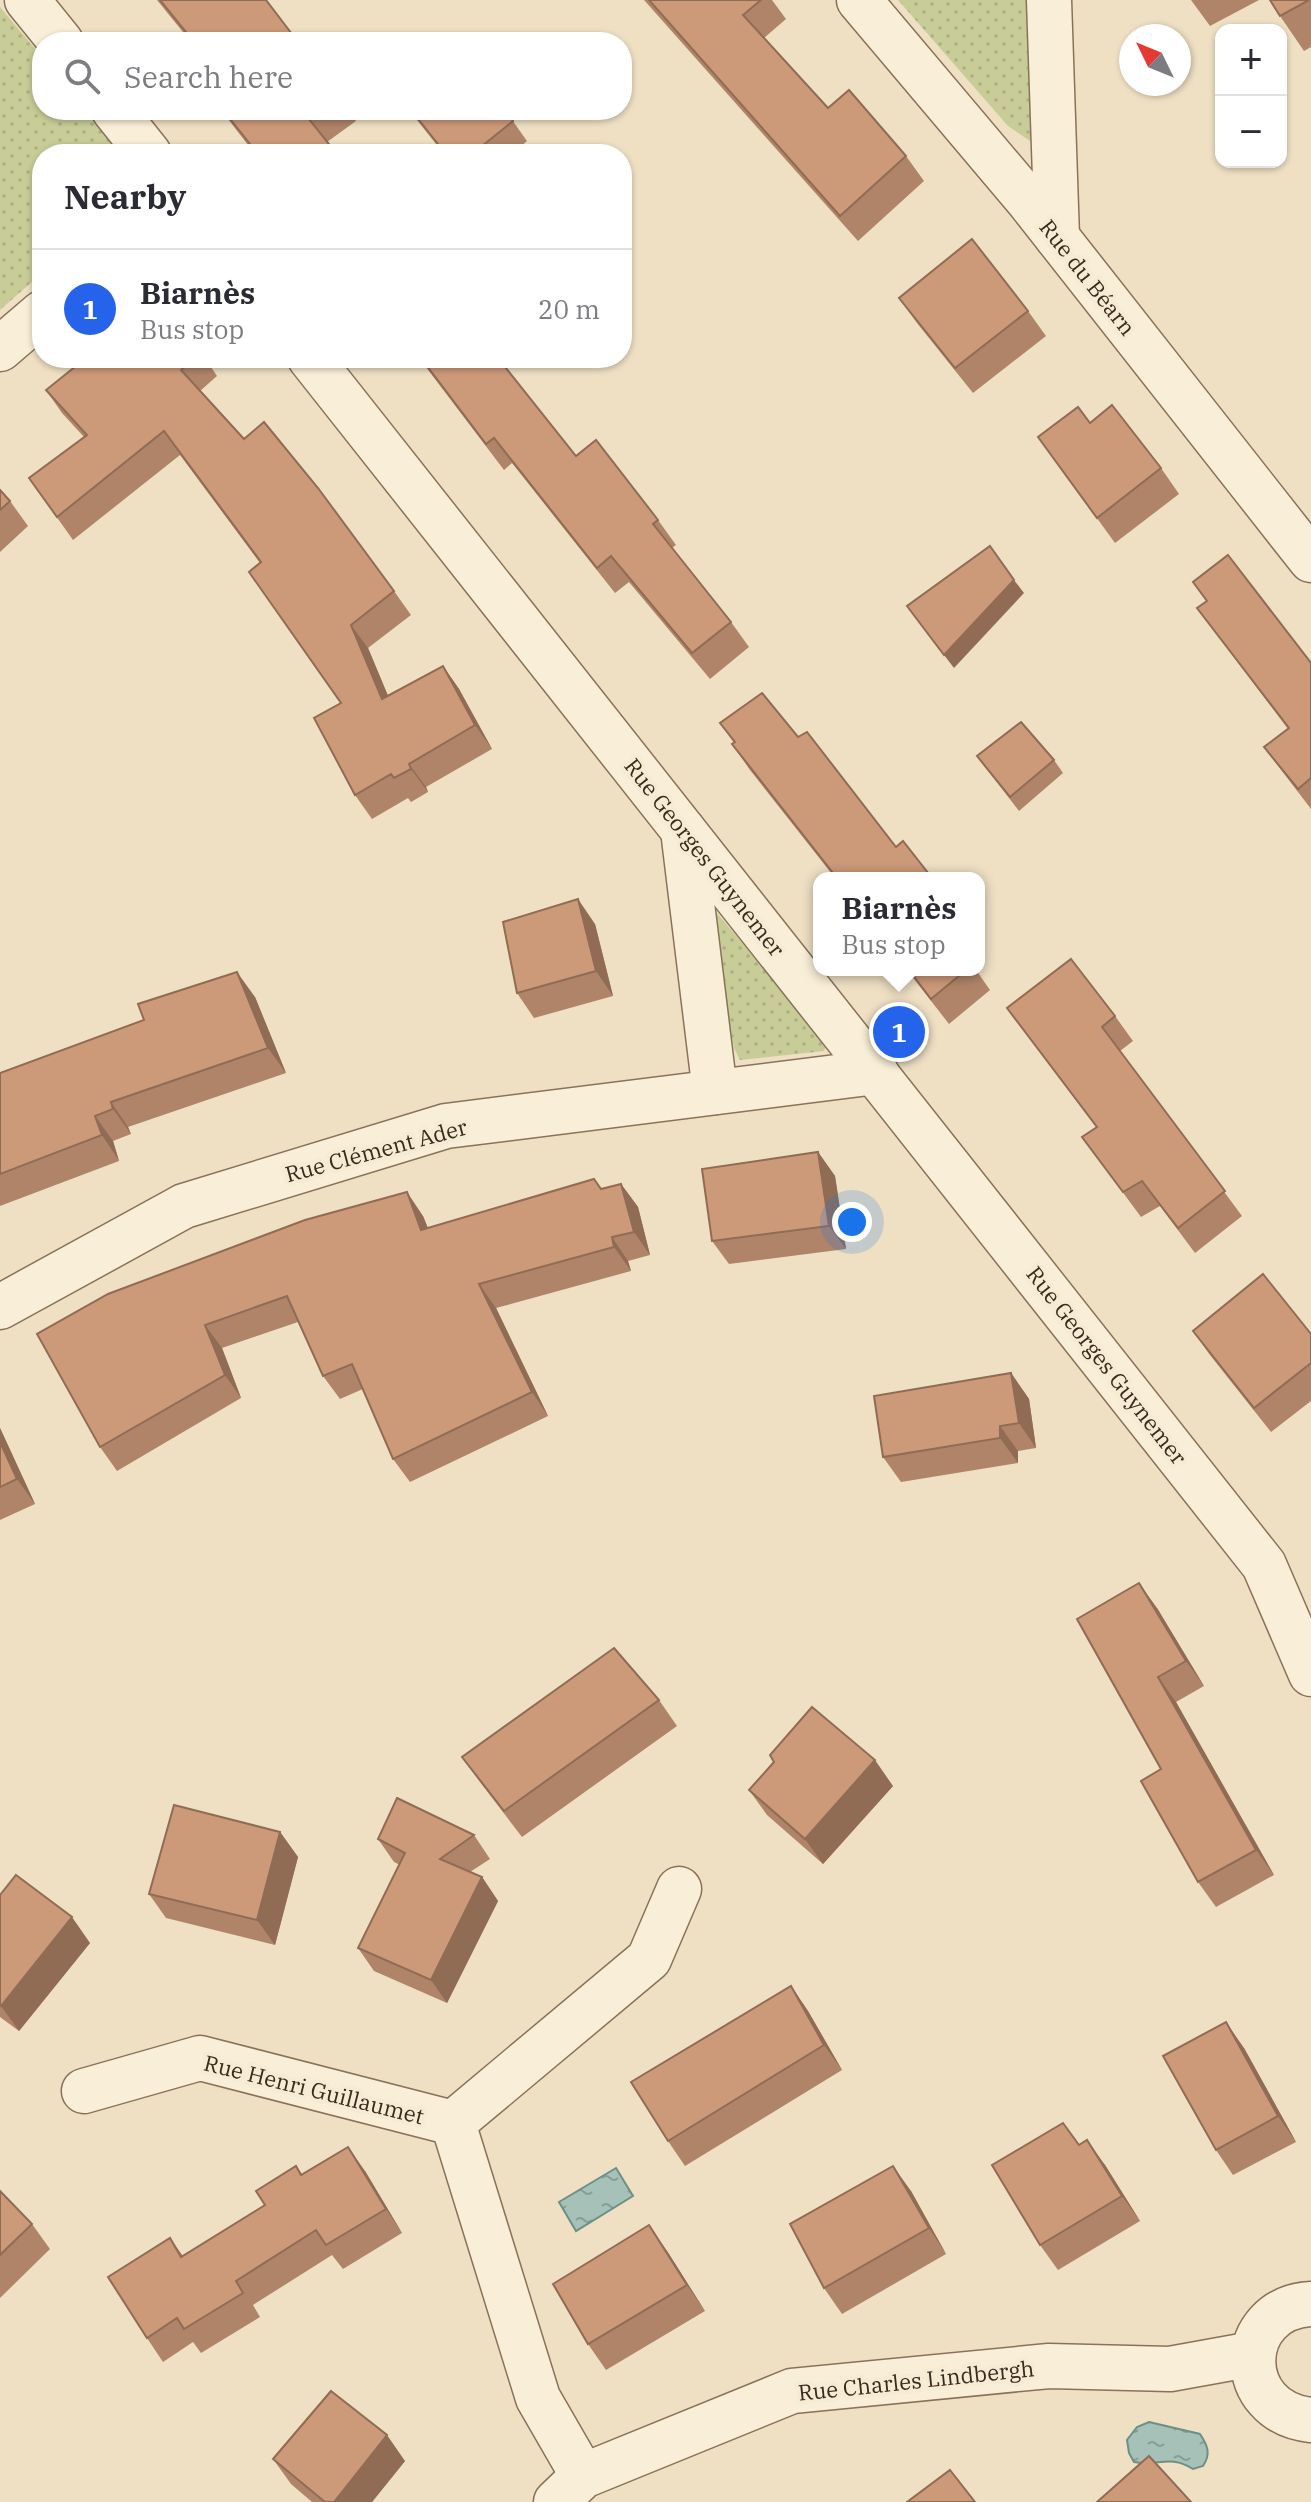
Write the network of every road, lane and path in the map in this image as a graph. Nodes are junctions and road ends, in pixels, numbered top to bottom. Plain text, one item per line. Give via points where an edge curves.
1 (27, 0) edge
2 (859, 0) edge
3 (1049, 0) edge
4 (53, 32) edge
5 (122, 120) edge
6 (141, 144) edge
7 (1057, 237) junction
8 (32, 322) edge
9 (0, 349) edge
10 (318, 368) edge
11 (1311, 560) edge
12 (683, 830) junction
13 (876, 1072) junction
14 (715, 1092) junction
15 (0, 1307) edge
16 (1311, 1674) edge
17 (679, 1889) dead end
18 (84, 2091) dead end
19 (453, 2123) junction
20 (1311, 2304) edge
21 (1253, 2354) junction
22 (1311, 2420) edge
23 (570, 2489) edge

1 - 4 street
2 - 7 street, Rue du Béarn
3 - 7 street
5 - 6 street
7 - 11 street, Rue du Béarn
8 - 9 street
10 - 12 street, Rue Georges Guynemer
12 - 13 street, Rue Georges Guynemer
12 - 14 street
13 - 14 street, Rue Clément Ader
13 - 16 street, Rue Georges Guynemer via 1264,1565
14 - 15 street, Rue Clément Ader via 446,1126 184,1206
17 - 19 street, Rue Henri Guillaumet via 649,1959
18 - 19 street, Rue Henri Guillaumet via 200,2058
19 - 23 street, Rue Henri Guillaumet
20 - 21 street via 1288,2308 1271,2319
21 - 22 street via 1262,2394 1276,2409
21 - 23 street, Rue Charles Lindbergh via 1170,2369 1049,2366 792,2391

